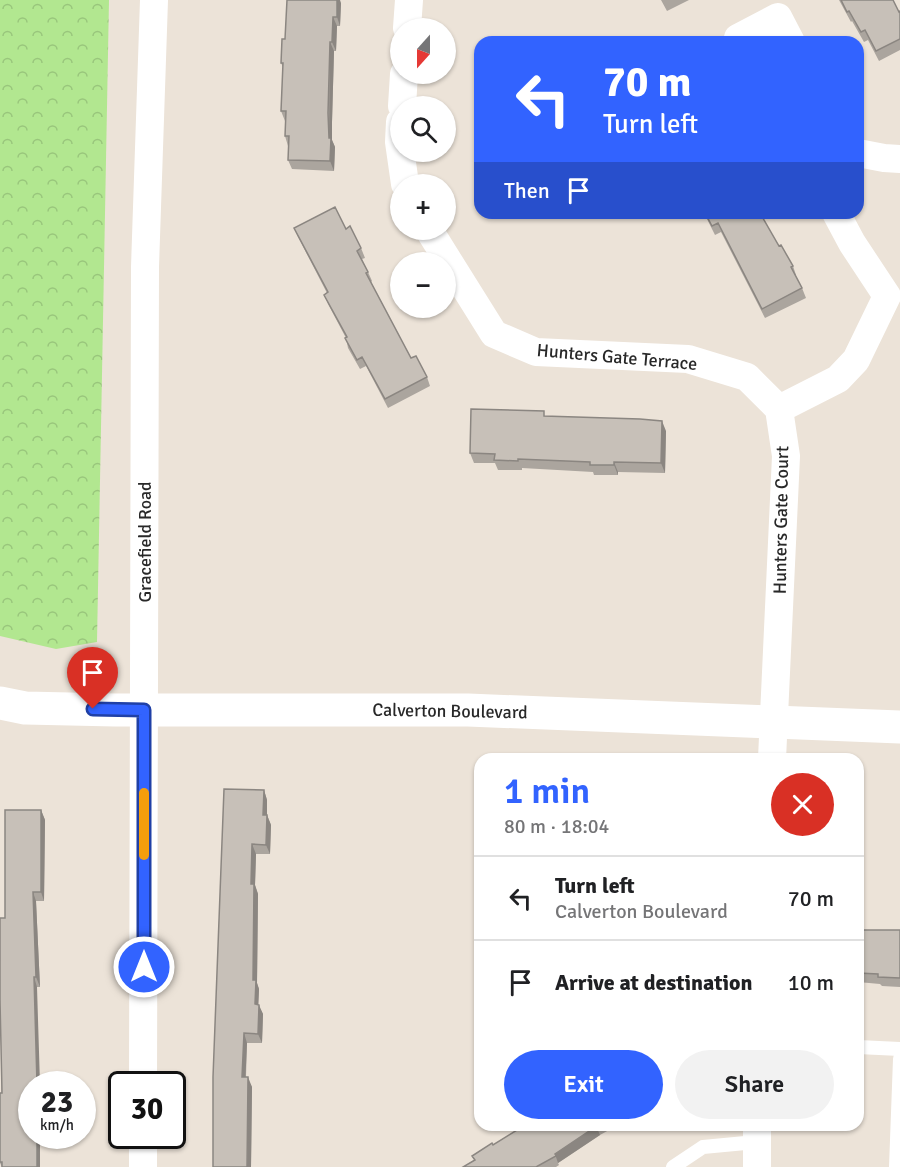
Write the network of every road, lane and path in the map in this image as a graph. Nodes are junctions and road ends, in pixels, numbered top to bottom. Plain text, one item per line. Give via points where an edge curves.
1 (154, 0) edge
2 (409, 0) edge
3 (408, 18) edge
4 (742, 36) edge
5 (788, 36) edge
6 (864, 154) edge
7 (900, 159) edge
8 (839, 219) edge
9 (435, 240) edge
10 (893, 297) edge
11 (779, 409) junction
12 (0, 703) edge
13 (144, 710) junction
14 (774, 723) junction
15 (900, 727) edge
16 (772, 753) edge
17 (864, 1047) edge
18 (900, 1049) edge
19 (900, 1059) edge
20 (143, 1071) edge
21 (757, 1145) edge
22 (143, 1149) edge
23 (143, 1167) edge
24 (673, 1167) edge
25 (896, 1167) edge

1 - 13 street, Gracefield Road via 145,267
2 - 3 street
4 - 5 street via 778,17
6 - 7 street
8 - 10 street via 852,243
9 - 11 street, Hunters Gate Terrace via 494,334 536,352 688,359 747,377
10 - 11 street via 856,360 838,379
11 - 14 street, Hunters Gate Court via 786,456
12 - 13 street, Calverton Boulevard via 25,708
13 - 14 street, Calverton Boulevard via 468,710
13 - 20 street, Gracefield Road
14 - 15 street, Calverton Boulevard
14 - 16 street, Hunters Gate Court
17 - 18 lane
19 - 25 lane
21 - 24 lane via 703,1147
22 - 23 street

